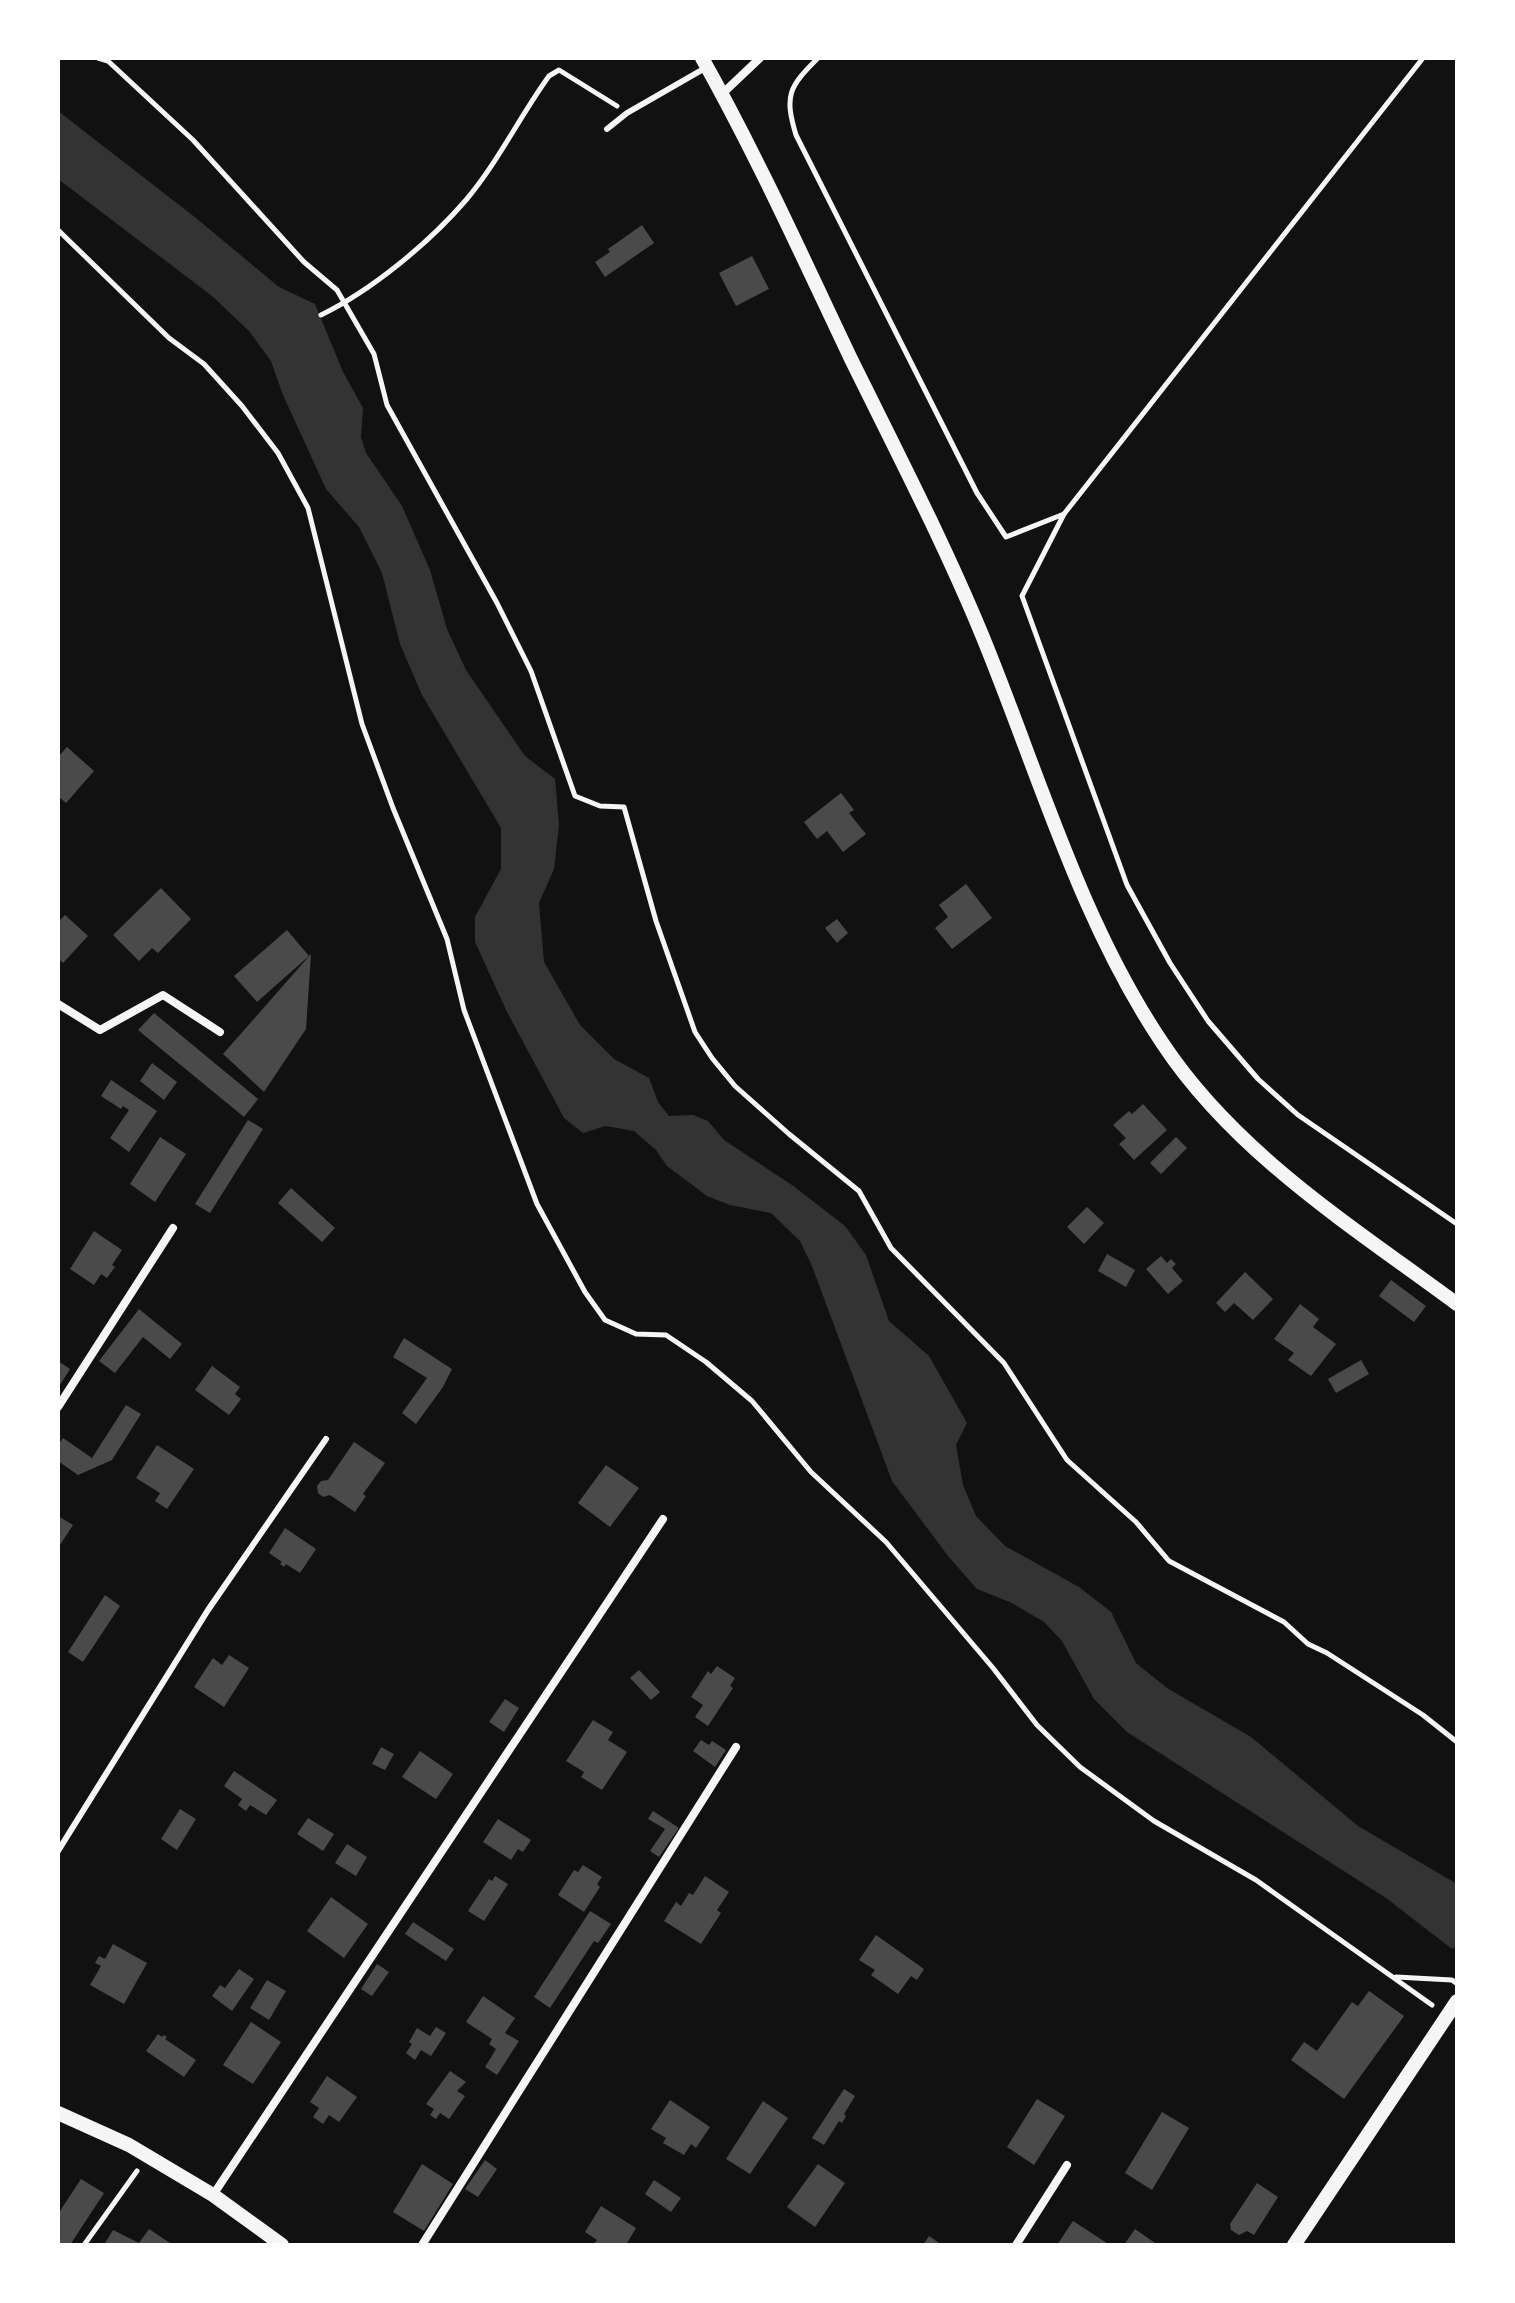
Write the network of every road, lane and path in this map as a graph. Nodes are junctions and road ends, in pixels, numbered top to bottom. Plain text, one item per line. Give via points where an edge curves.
1 (98, 58) edge
2 (760, 58) edge
3 (818, 58) edge
4 (1423, 58) edge
5 (705, 62) edge
6 (722, 94) junction
7 (627, 113) junction
8 (607, 129) dead end
9 (58, 230) edge
10 (345, 304) junction
11 (321, 315) dead end
12 (1064, 514) junction
13 (58, 1004) edge
14 (220, 1032) dead end
15 (1457, 1224) edge
16 (173, 1228) dead end
17 (1457, 1304) edge
18 (58, 1407) edge
19 (326, 1439) dead end
20 (663, 1519) dead end
21 (1457, 1742) edge
22 (736, 1747) dead end
23 (58, 1851) edge
24 (1396, 1977) junction
25 (1457, 1984) edge
26 (1425, 1999) dead end
27 (1457, 2001) edge
28 (58, 2113) edge
29 (148, 2156) junction
30 (1067, 2165) dead end
31 (213, 2195) junction
32 (84, 2245) edge
33 (282, 2245) edge
34 (422, 2245) edge
35 (1016, 2245) edge
36 (1294, 2245) edge

1 - 10 path via 108,61 193,140
2 - 6 street
3 - 12 path via 798,78 787,105 796,135 977,493 1006,537
4 - 12 path
5 - 6 street
5 - 7 lane
6 - 17 street via 963,590 1068,861 1115,961 1163,1044 1222,1118 1295,1184
7 - 8 lane
7 - 10 path via 559,70 549,76 466,200 416,250
9 - 24 path via 169,338 204,364 242,406 278,453 308,508 362,724 447,939 464,1010 537,1204 605,1320 636,1334 666,1335 752,1401 811,1472 886,1542 1037,1725 1080,1767 1154,1821 1256,1880
10 - 11 path
10 - 21 path via 374,354 387,405 531,671 575,796 600,806 624,807 656,921 695,1032 712,1058 735,1086 859,1191 891,1248 1004,1363 1067,1460 1136,1522 1169,1561 1284,1622 1308,1644
12 - 15 path via 1022,596 1127,885 1170,963 1208,1021 1258,1079 1298,1115
13 - 14 street via 100,1030 163,995
16 - 18 street
19 - 23 lane via 208,1610
20 - 31 street
22 - 34 street
24 - 25 path
24 - 26 path
27 - 36 street
28 - 29 street
29 - 31 street
29 - 32 path
30 - 35 street
31 - 33 street

